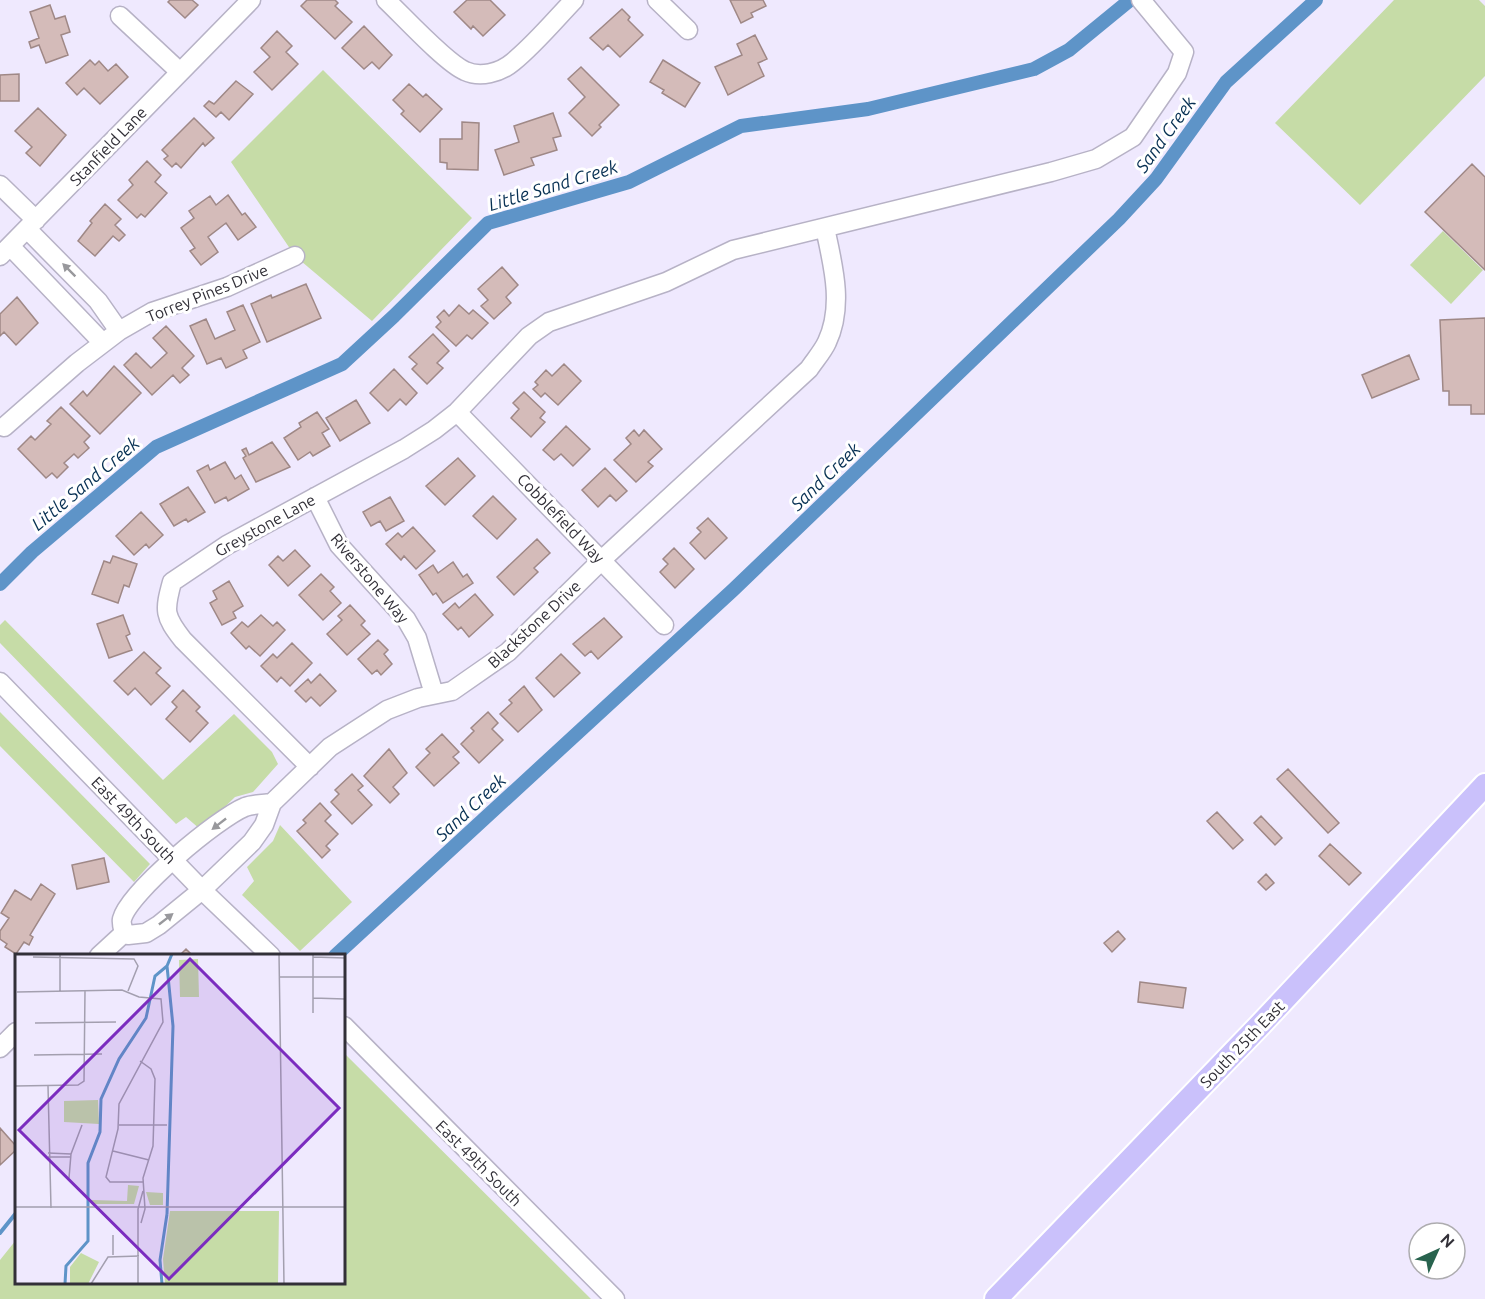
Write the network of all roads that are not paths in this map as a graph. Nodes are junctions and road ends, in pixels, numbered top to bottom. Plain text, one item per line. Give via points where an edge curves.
1 (251, 0) edge
2 (386, 0) edge
3 (574, 0) edge
4 (657, 0) edge
5 (1145, 4) edge
6 (120, 16) dead end
7 (688, 30) dead end
8 (180, 72) junction
9 (0, 185) edge
10 (32, 224) junction
11 (825, 228) junction
12 (5, 251) edge
13 (295, 256) dead end
14 (92, 294) junction
15 (74, 311) junction
16 (119, 331) junction
17 (103, 343) junction
18 (456, 412) junction
19 (4, 427) dead end
20 (315, 497) junction
21 (602, 560) junction
22 (664, 625) dead end
23 (0, 682) edge
24 (435, 694) junction
25 (310, 767) junction
26 (1485, 785) edge
27 (272, 803) junction
28 (173, 860) junction
29 (202, 890) junction
30 (124, 933) junction
31 (101, 954) edge
32 (270, 954) edge
33 (345, 1027) edge
34 (15, 1033) edge
35 (0, 1048) edge
36 (615, 1299) edge
37 (996, 1299) edge

1 - 8 street, Stanfield Lane
2 - 3 street via 465,71 496,73 511,64
4 - 7 street
5 - 11 street, Greystone Lane via 1184,52 1177,73 1133,138 1096,159
6 - 8 street
8 - 10 street, Stanfield Lane
9 - 10 street
10 - 12 street, Stanfield Lane
14 -> 10 street
11 - 18 street, Greystone Lane via 733,250 666,282 549,322 529,336
11 - 21 street, Blackstone Drive via 837,307 827,342 809,369
12 - 15 street
13 - 16 street, Torrey Pines Drive via 227,287 152,312
14 - 15 street
14 - 16 street
15 - 17 street
16 - 17 street, Torrey Pines Drive
17 - 19 street, Torrey Pines Drive
18 - 20 street, Greystone Lane via 404,449
18 - 21 street, Cobblefield Way
20 - 24 street, Riverstone Way via 339,545 406,620 417,638
20 - 25 street, Greystone Lane via 188,568 172,582 167,601 168,620 183,640
21 - 22 street, Cobblefield Way
21 - 24 street, Blackstone Drive via 508,652 452,690
23 - 28 street, East 49th South
24 - 25 street, Blackstone Drive via 387,710 359,726
25 - 27 street, Blackstone Drive
26 - 37 main road, South 25th East
27 -> 28 street via 247,806 232,813
27 - 29 street, Blackstone Drive via 252,842
28 - 29 street, East 49th South
28 - 30 street via 127,911 122,920
30 -> 29 street, Blackstone Drive via 152,929
29 - 32 street, East 49th South
30 - 31 street
33 - 36 street, East 49th South
34 - 35 street

